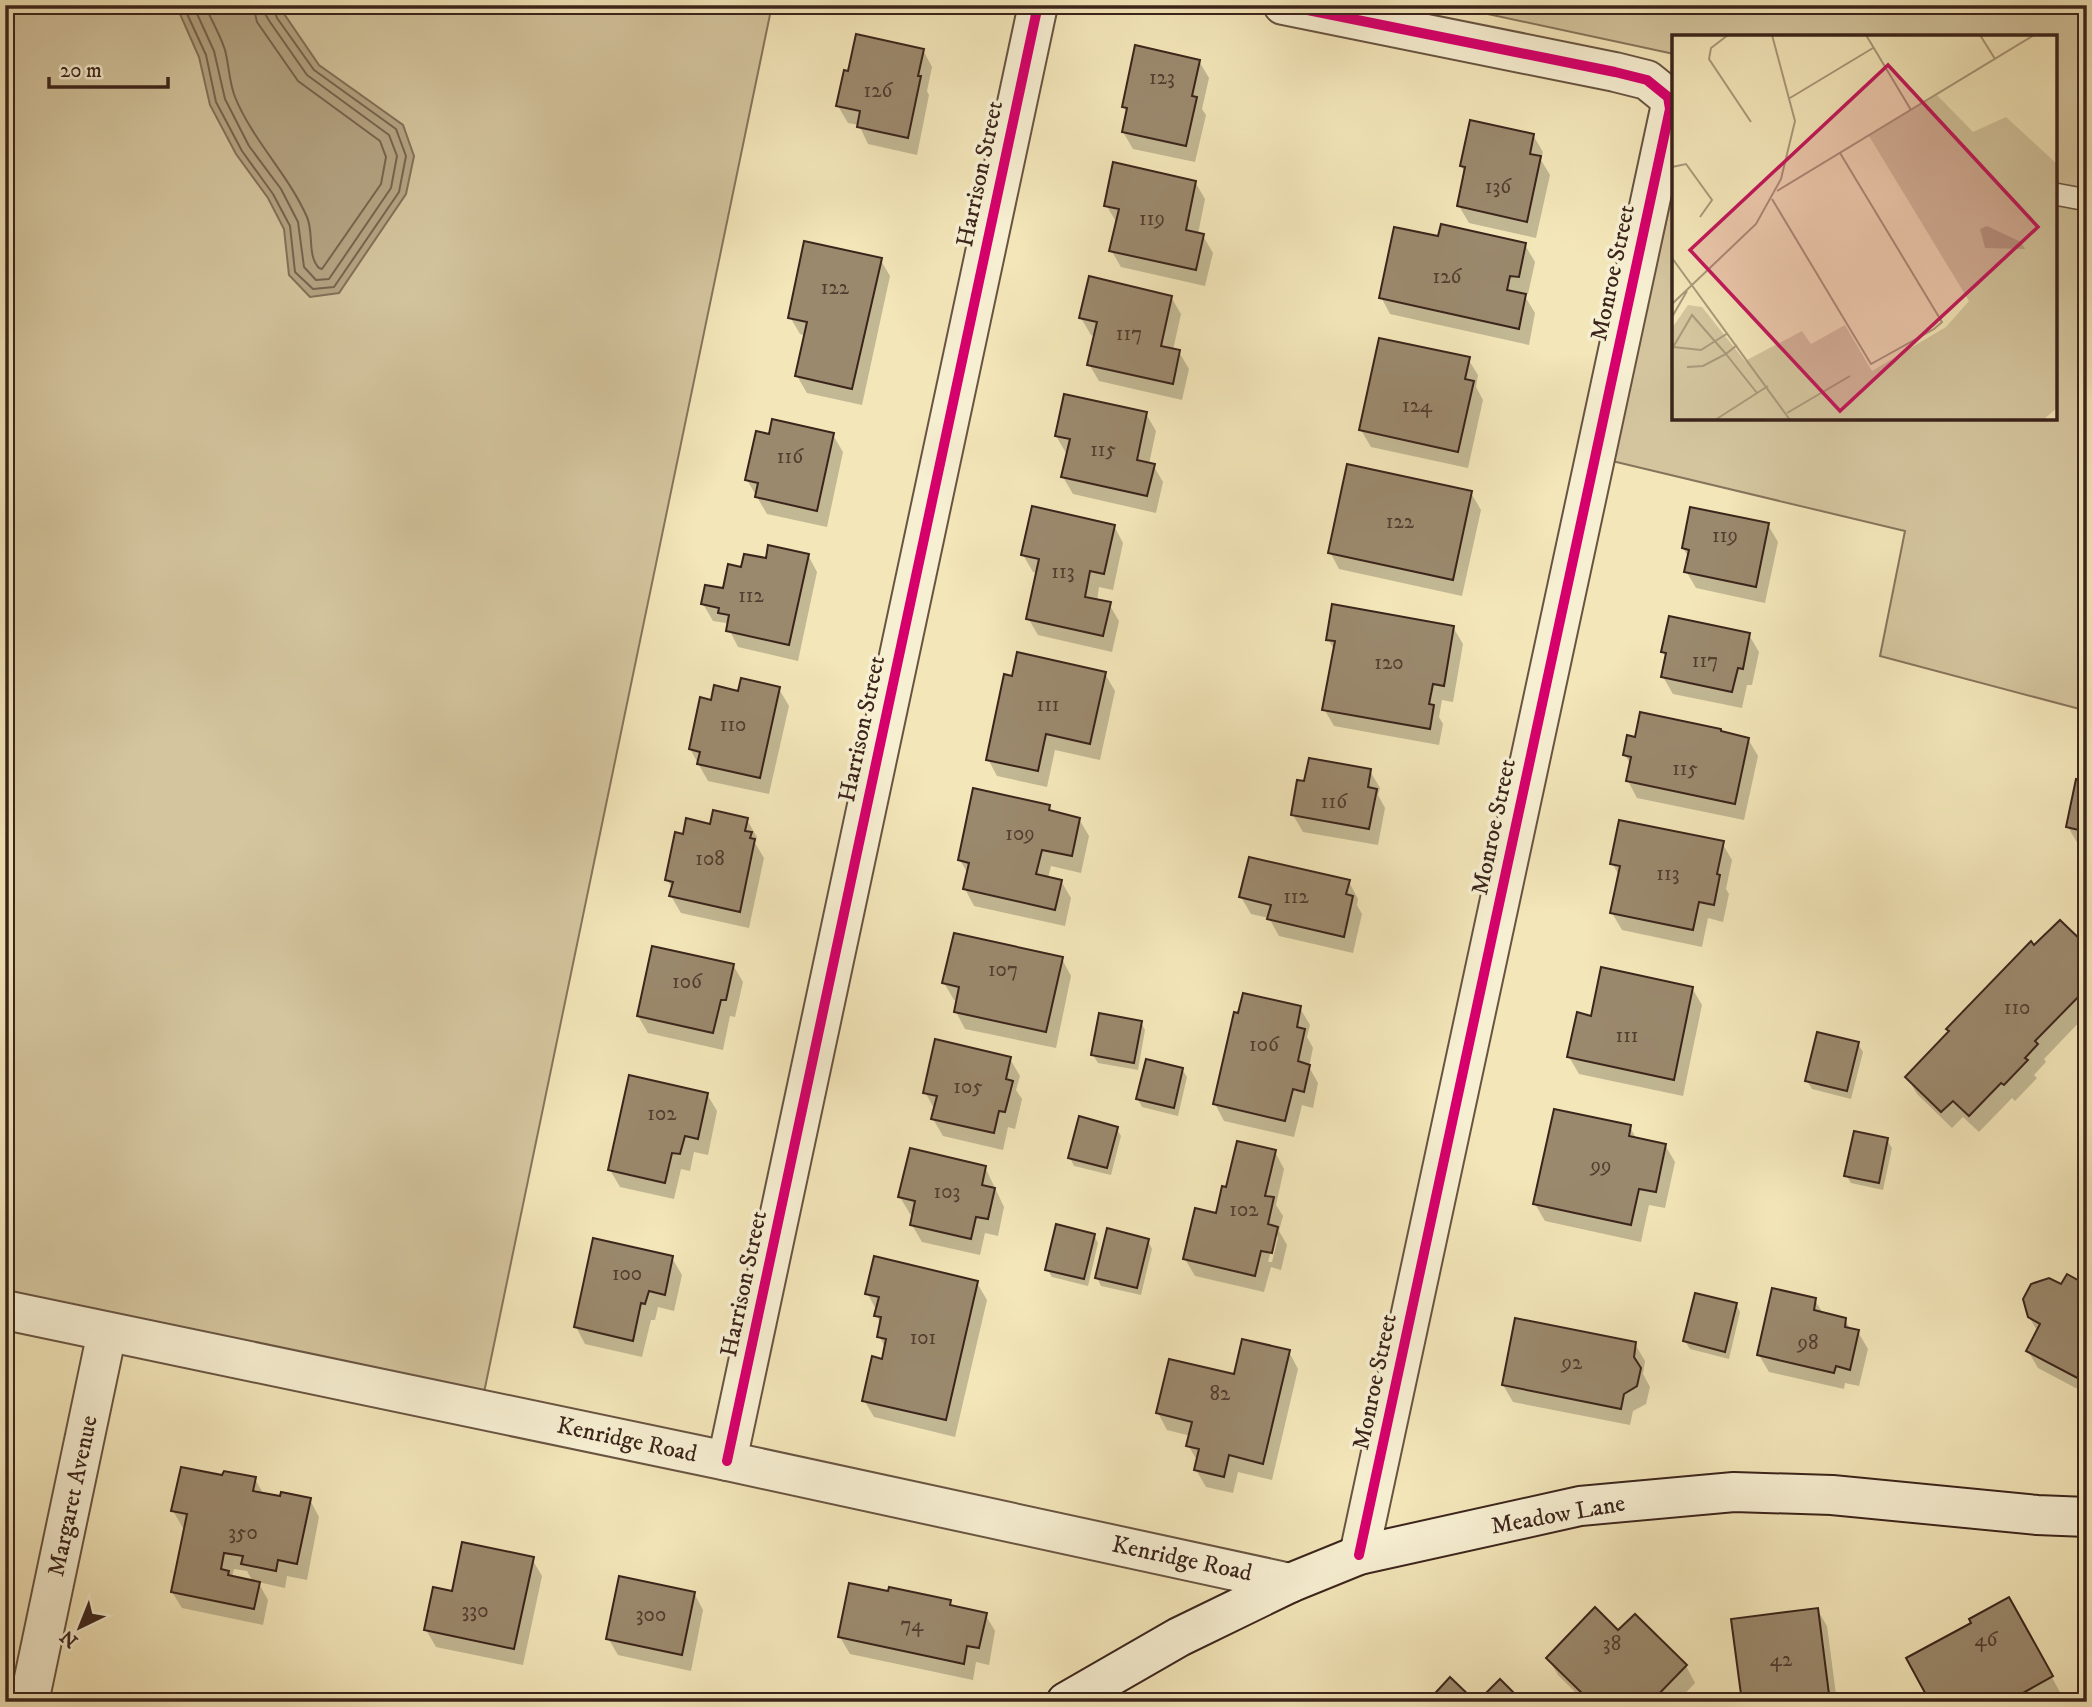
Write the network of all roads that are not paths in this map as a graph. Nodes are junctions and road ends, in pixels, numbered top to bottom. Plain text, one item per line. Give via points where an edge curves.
1 (1038, 5) edge
2 (1283, 5) edge
3 (2057, 194) edge
4 (2087, 201) edge
5 (5, 1310) edge
6 (107, 1332) junction
7 (727, 1461) junction
8 (2087, 1517) edge
9 (1359, 1555) junction
10 (1290, 1583) junction
11 (29, 1702) edge
12 (1066, 1702) edge

1 - 7 street, Harrison Street
2 - 9 street, Monroe Street via 1647,80 1668,97 1670,108
3 - 4 lane
5 - 6 street, Kenridge Road
6 - 7 street, Kenridge Road
6 - 11 street, Margaret Avenue
7 - 10 street, Kenridge Road
8 - 9 street, Meadow Lane via 1832,1495 1734,1492 1580,1506
9 - 10 street, Meadow Lane
10 - 12 street, Meadow Lane via 1179,1637

